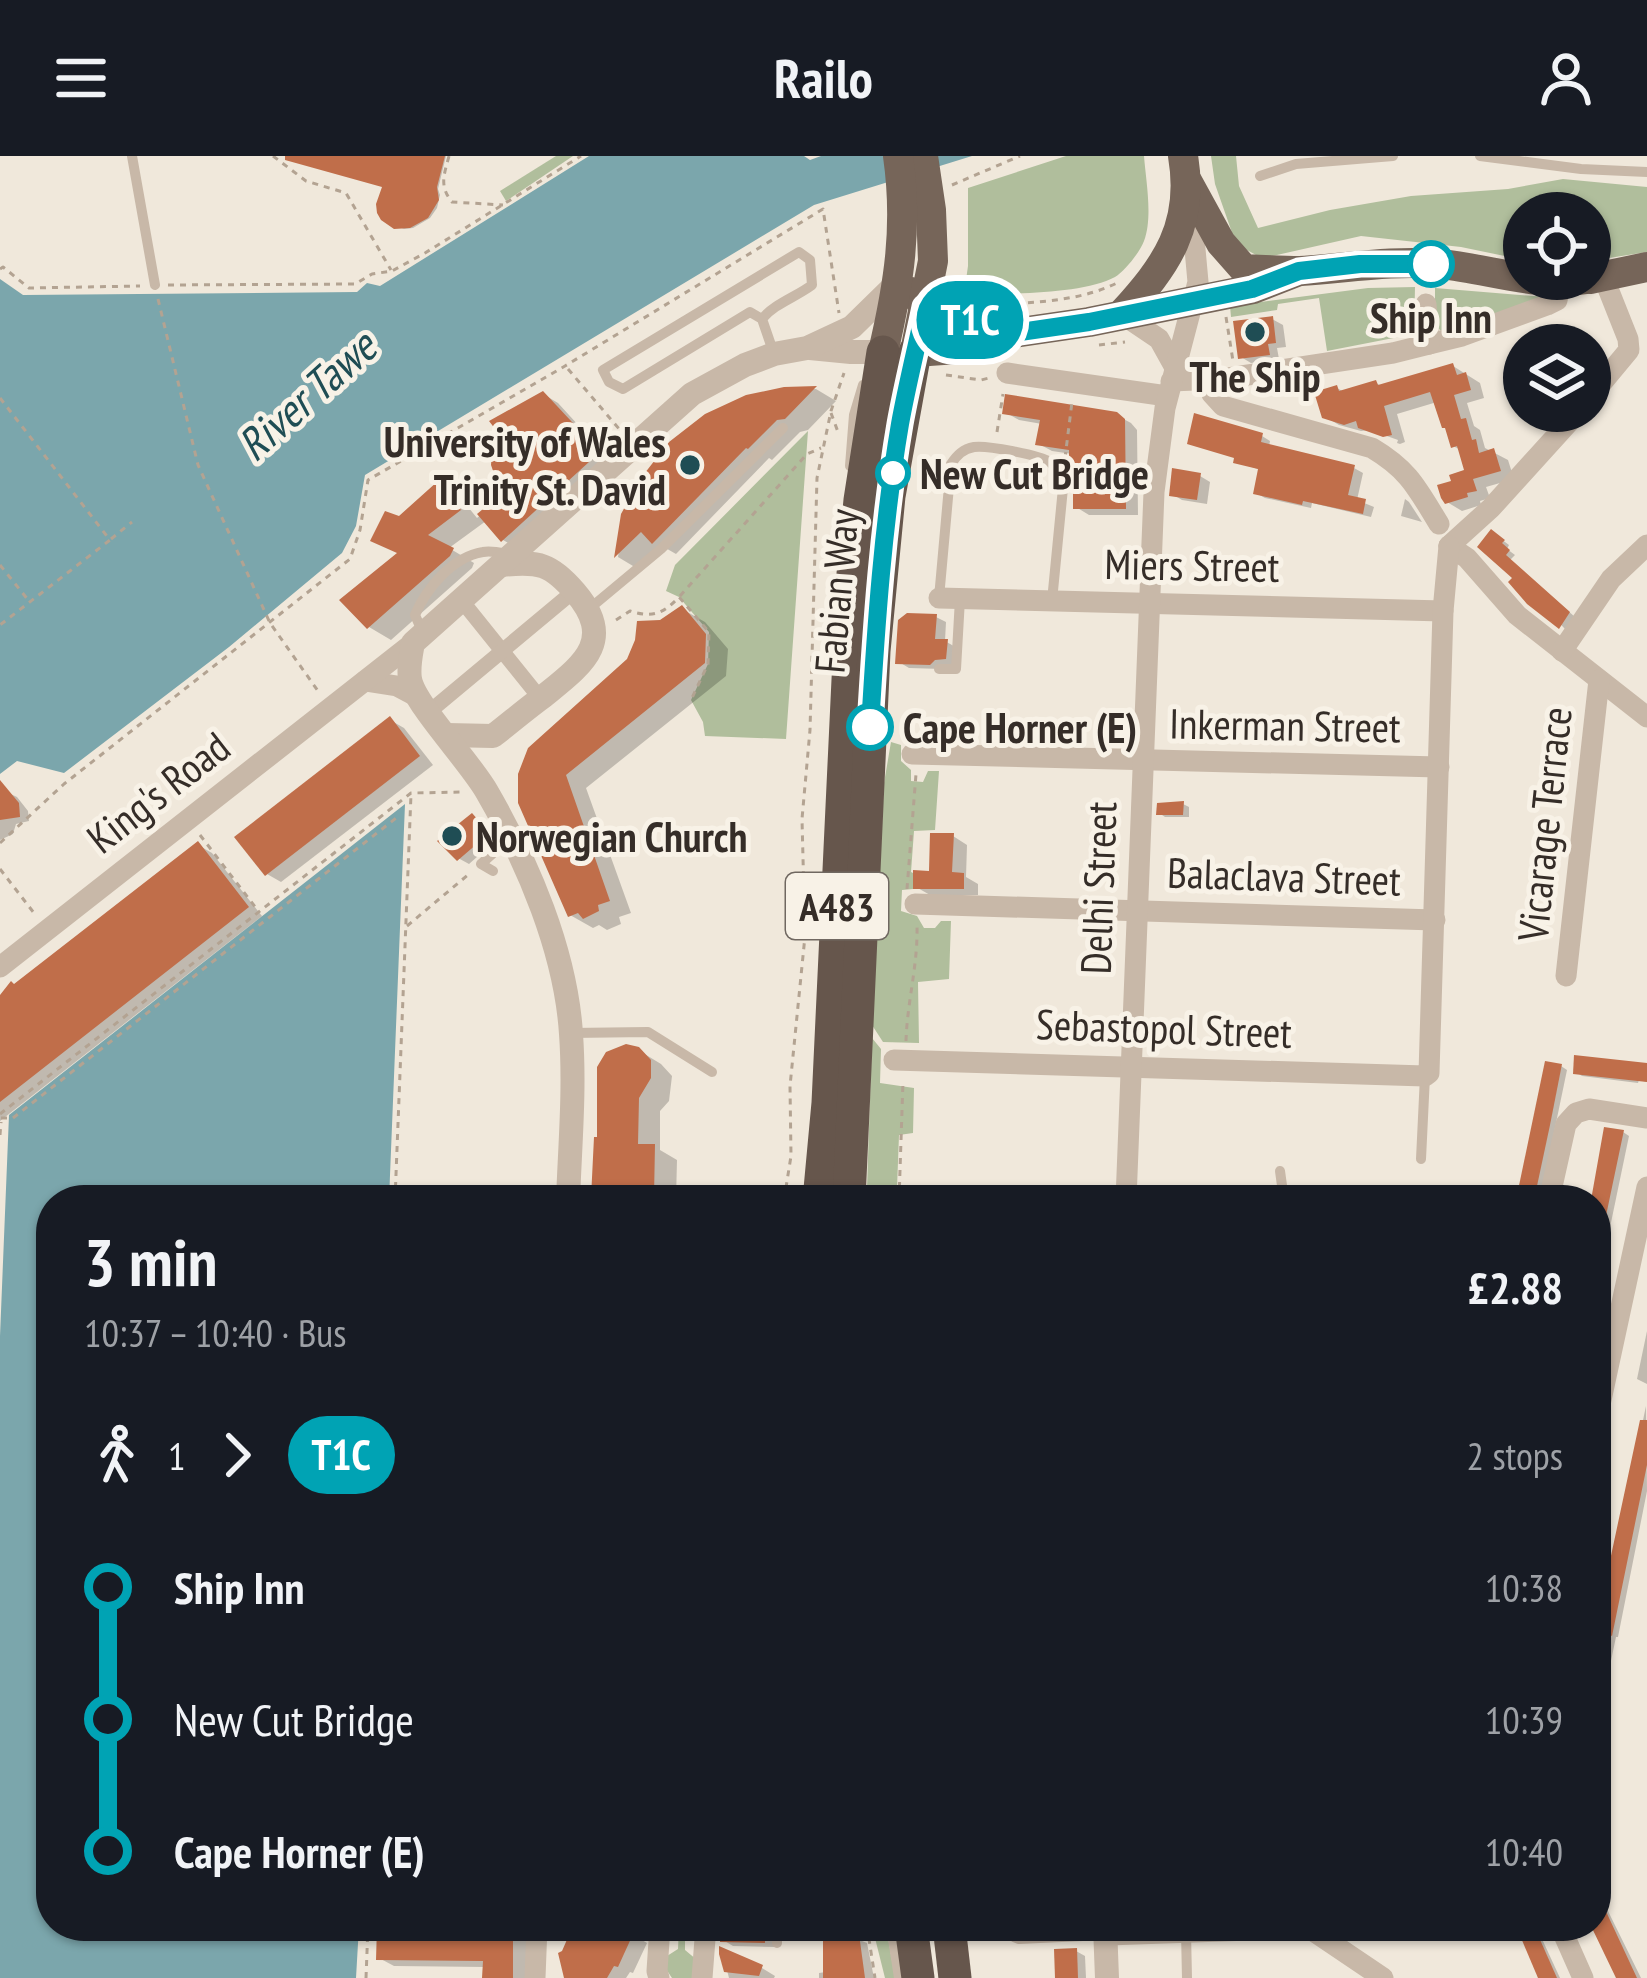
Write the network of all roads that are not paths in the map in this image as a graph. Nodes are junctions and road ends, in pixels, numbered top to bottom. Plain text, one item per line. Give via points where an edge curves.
1 (132, 156) edge
2 (898, 156) edge
3 (1393, 156) edge
4 (1480, 156) edge
5 (1185, 169) edge
6 (1647, 172) edge
7 (1260, 176) dead end
8 (924, 180) edge
9 (1647, 267) edge
10 (1244, 269) junction
11 (900, 270) junction
12 (1299, 271) junction
13 (1611, 274) edge
14 (1503, 276) edge
15 (154, 286) road end
16 (1196, 291) junction
17 (1555, 300) edge
18 (1600, 300) edge
19 (1426, 304) dead end
20 (925, 307) junction
21 (1122, 314) junction
22 (762, 319) junction
23 (1014, 333) junction
24 (1429, 344) junction
25 (875, 346) junction
26 (774, 354) junction
27 (1611, 372) edge
28 (1007, 373) road end
29 (1209, 380) junction
30 (1171, 381) junction
31 (783, 428) dead end
32 (1560, 432) edge
33 (848, 483) dead end
34 (846, 506) dead end
35 (558, 513) junction
36 (1438, 524) dead end
37 (1647, 545) edge
38 (1449, 546) junction
39 (507, 560) junction
40 (949, 598) junction
41 (462, 601) junction
42 (579, 601) junction
43 (1052, 601) junction
44 (1148, 603) junction
45 (1443, 611) junction
46 (418, 638) junction
47 (502, 650) junction
48 (1562, 651) junction
49 (939, 669) dead end
50 (365, 680) junction
51 (1598, 680) junction
52 (541, 698) junction
53 (422, 703) junction
54 (1647, 717) edge
55 (447, 735) junction
56 (493, 736) junction
57 (915, 754) road end
58 (1142, 760) junction
59 (1439, 767) junction
60 (482, 782) junction
61 (512, 836) junction
62 (487, 867) road end
63 (910, 902) road end
64 (1136, 910) junction
65 (1435, 920) junction
66 (0, 967) edge
67 (1566, 976) dead end
68 (572, 1034) junction
69 (818, 1034) dead end
70 (900, 1060) road end
71 (1130, 1065) junction
72 (712, 1072) dead end
73 (1427, 1074) junction
74 (814, 1104) dead end
75 (1647, 1118) edge
76 (1420, 1159) dead end
77 (1280, 1171) dead end
78 (568, 1185) edge
79 (806, 1185) edge
80 (820, 1185) edge
81 (847, 1185) edge
82 (1126, 1185) edge
83 (1282, 1185) edge
84 (1552, 1185) edge
85 (1647, 1187) edge
86 (1611, 1306) edge
87 (536, 1941) edge
88 (659, 1941) edge
89 (705, 1941) edge
90 (893, 1941) edge
91 (913, 1941) edge
92 (951, 1941) edge
93 (1106, 1941) edge
94 (1186, 1941) edge
95 (1328, 1941) edge
96 (1567, 1941) edge
97 (535, 1978) edge
98 (659, 1978) edge
99 (702, 1978) edge
100 (899, 1978) edge
101 (918, 1978) edge
102 (955, 1978) edge
103 (1107, 1978) edge
104 (1186, 1978) edge
105 (1383, 1978) edge
106 (1583, 1978) edge

1 - 15 lane
2 - 8 main road, A483
3 - 7 lane via 1296,164
4 - 6 lane
5 - 10 main road via 1221,243
5 - 16 street, Delhi Street
5 - 21 main road via 1180,226 1168,256
8 - 11 main road, A483
8 - 20 main road, A483 via 934,236
9 - 13 main road
10 - 12 main road
10 - 16 street
11 - 20 main road, A483
11 - 25 main road, A483
12 - 14 main road via 1401,262
12 - 16 main road via 1252,289
16 - 21 main road
16 - 30 street, Delhi Street
17 - 24 street
18 - 27 street via 1628,339
19 - 24 street
20 - 23 main road
20 - 25 main road, A483
21 - 23 main road
21 - 30 street via 1160,339
22 - 22 lane via 750,312 623,388 603,370 799,252 809,260 812,285
22 - 26 lane
23 - 25 main road via 971,348
24 - 29 street
25 - 26 street, King's Road
25 - 33 lane via 854,415
25 - 80 highway, Fabian Way / A483 via 853,574
25 - 81 highway, Fabian Way / A483 via 889,496
26 - 35 street, King's Road via 692,394
28 - 30 street
29 - 30 street
29 - 36 street via 1222,406 1393,461
30 - 44 street, Delhi Street
31 - 42 lane via 661,549
32 - 38 street
34 - 69 lane
35 - 39 street, King's Road
35 - 42 street via 552,552
37 - 48 street via 1611,579
38 - 45 street
38 - 48 street
39 - 41 street, King's Road
39 - 42 street via 537,563
39 - 46 lane via 488,550 465,557 424,593 415,615
40 - 43 street, Miers Street
40 - 43 lane via 951,464 969,448 1044,458 1060,474
40 - 49 lane via 956,669
41 - 46 street, King's Road
41 - 47 street
42 - 47 street
42 - 52 street via 592,646 580,667
43 - 44 street, Miers Street
44 - 45 street, Miers Street
44 - 58 street, Delhi Street
45 - 59 street
46 - 50 street, King's Road
46 - 53 street via 409,676
47 - 52 street
47 - 53 street
48 - 51 street
50 - 53 street via 397,686
50 - 66 street, King's Road
51 - 54 street
51 - 67 street, Vicarage Terrace
52 - 56 street
53 - 55 street
55 - 56 street
55 - 60 street
56 - 60 street
57 - 58 street, Inkerman Street
58 - 59 street, Inkerman Street
58 - 64 street, Delhi Street
59 - 65 street
60 - 61 street
61 - 62 lane
61 - 68 street via 552,940
63 - 64 street, Balaclava Street
64 - 65 street, Balaclava Street
64 - 71 street, Delhi Street
65 - 73 street
68 - 72 lane via 648,1032
68 - 78 street
70 - 71 street, Sebastopol Street
71 - 73 street, Sebastopol Street
71 - 82 street, Delhi Street
73 - 76 lane
74 - 79 lane
75 - 84 street via 1576,1113 1566,1124
77 - 83 lane
85 - 86 street
87 - 97 street
88 - 98 street
89 - 99 street
90 - 100 lane
91 - 101 highway
92 - 102 highway
93 - 103 street
94 - 104 lane
95 - 105 street
96 - 106 street

